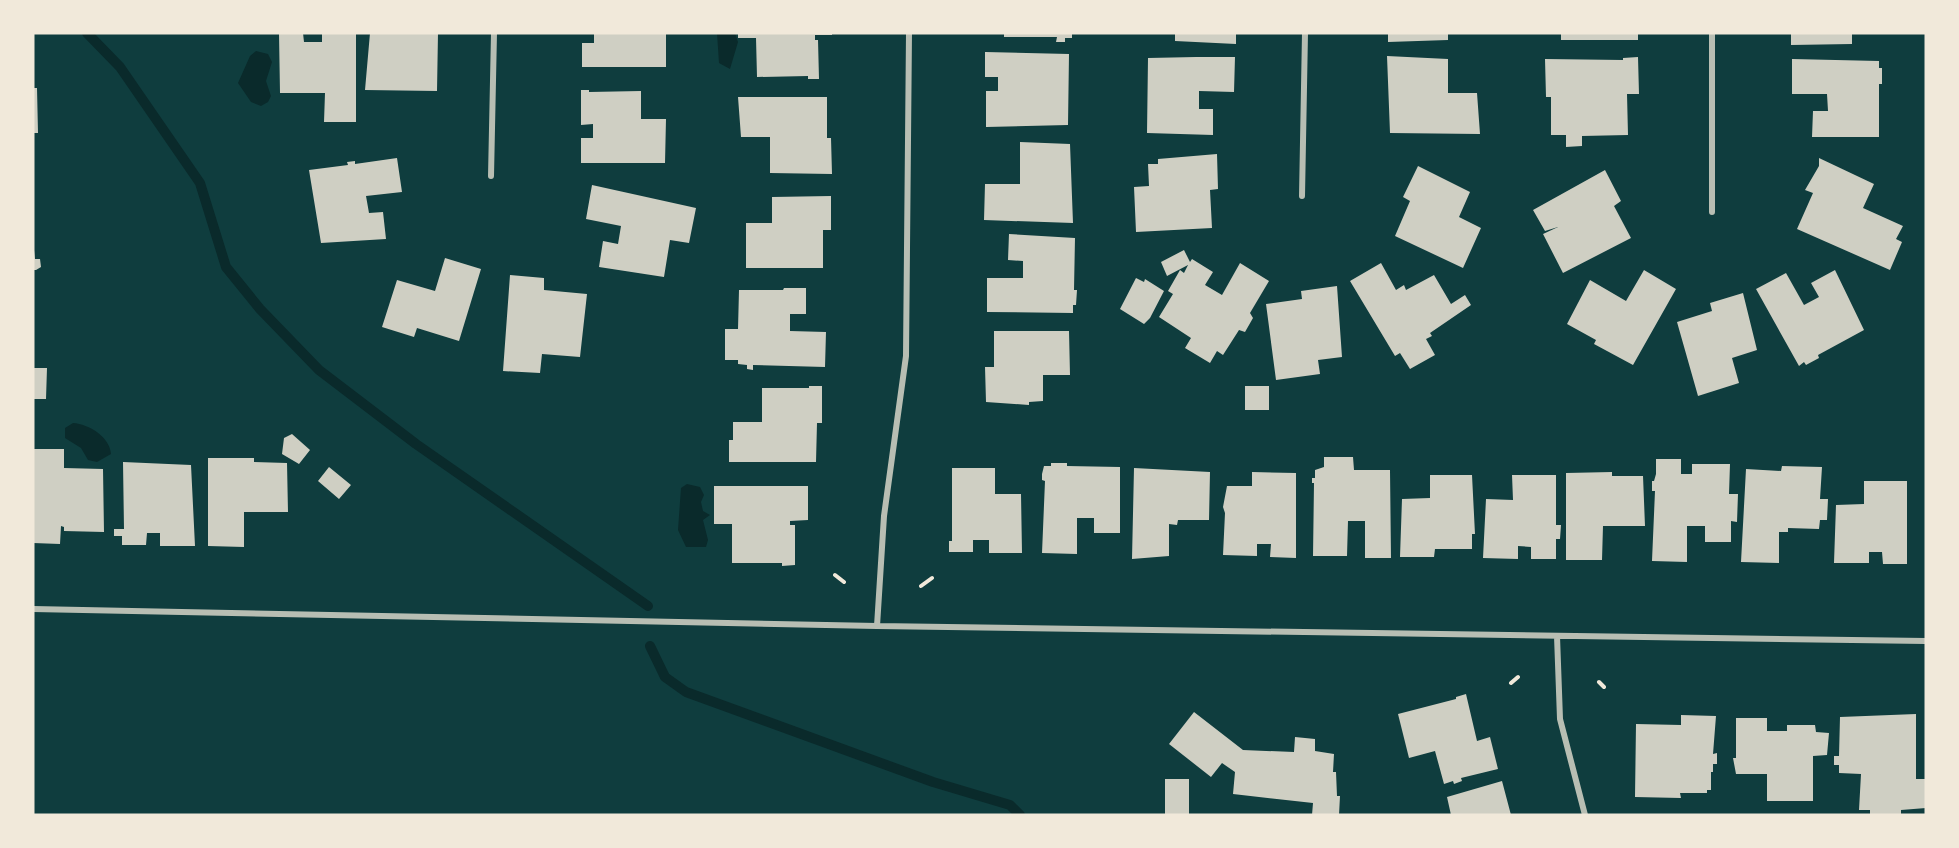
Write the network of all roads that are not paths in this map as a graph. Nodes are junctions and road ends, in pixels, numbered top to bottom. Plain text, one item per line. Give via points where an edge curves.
1 (494, 33) edge
2 (909, 33) edge
3 (1305, 33) edge
4 (1712, 33) edge
5 (491, 176) dead end
6 (1302, 196) dead end
7 (1712, 212) dead end
8 (33, 609) edge
9 (877, 626) junction
10 (1557, 636) junction
11 (1926, 641) edge
12 (1585, 815) edge

1 - 5 street
2 - 9 street via 906,356 884,516
3 - 6 street
4 - 7 street
8 - 9 street
9 - 10 street
10 - 11 street
10 - 12 street via 1560,718

